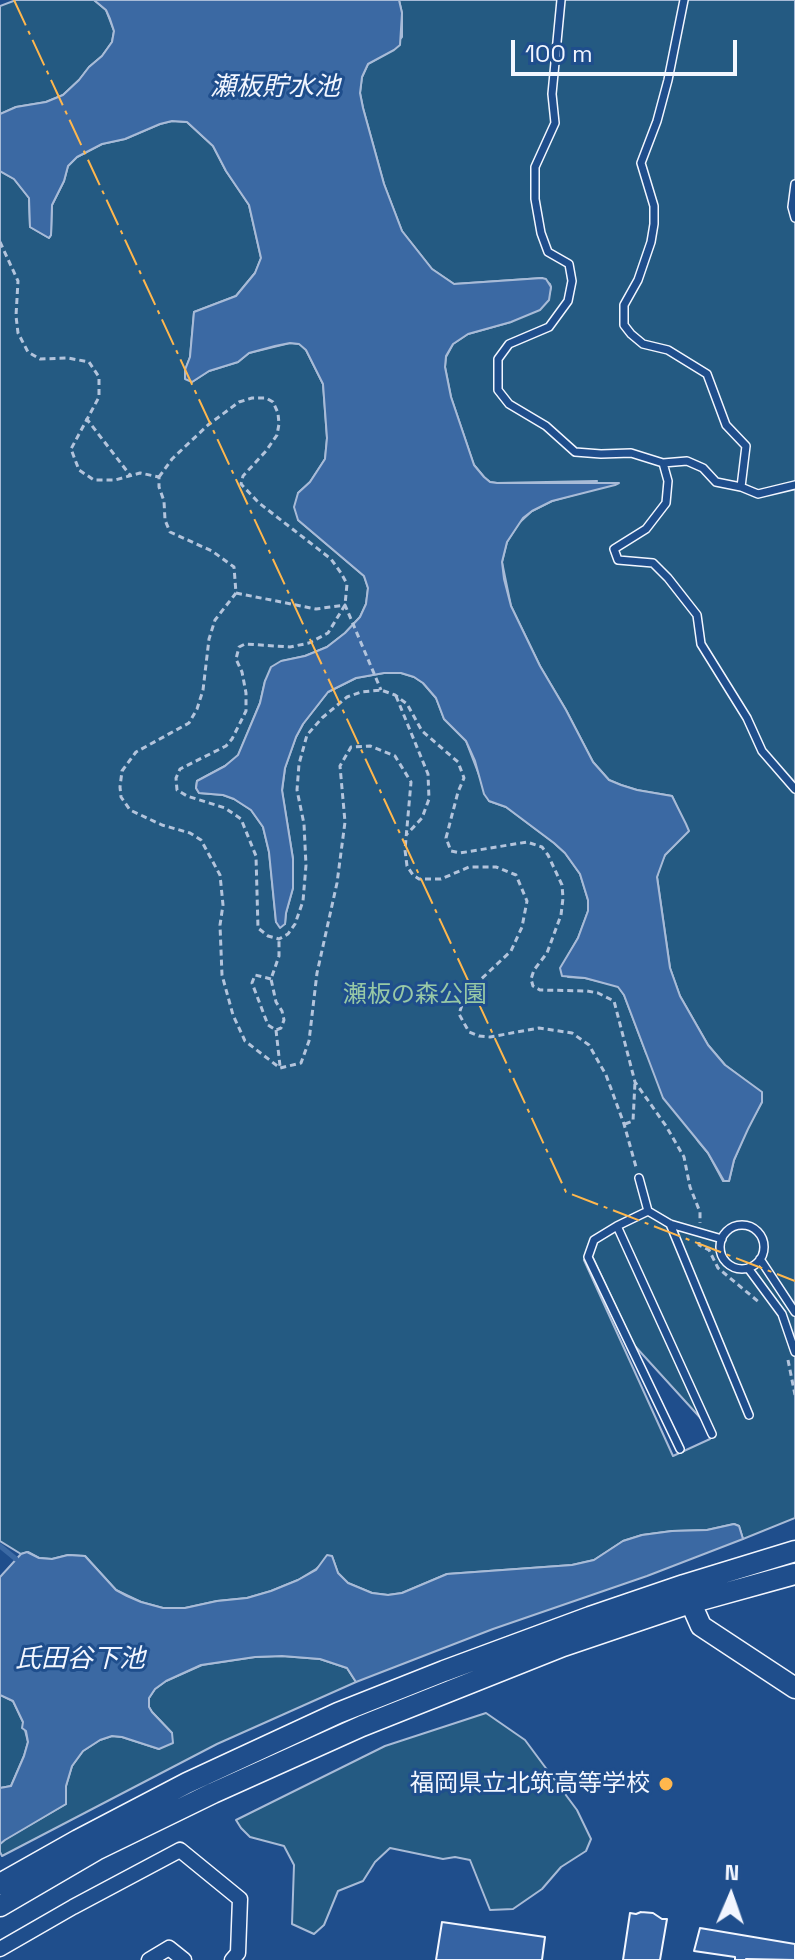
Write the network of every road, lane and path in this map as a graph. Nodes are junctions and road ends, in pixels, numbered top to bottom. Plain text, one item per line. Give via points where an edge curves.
1 (561, 0) edge
2 (684, 0) edge
3 (795, 184) edge
4 (795, 218) edge
5 (0, 242) edge
6 (86, 418) junction
7 (663, 463) junction
8 (130, 475) junction
9 (159, 477) junction
10 (795, 485) edge
11 (741, 487) junction
12 (236, 593) junction
13 (345, 605) junction
14 (381, 690) junction
15 (395, 695) junction
16 (795, 789) edge
17 (407, 834) junction
18 (279, 939) junction
19 (271, 979) junction
20 (276, 1030) junction
21 (280, 1068) junction
22 (635, 1082) junction
23 (624, 1124) junction
24 (639, 1178) joint
25 (648, 1211) junction
26 (670, 1224) junction
27 (617, 1226) junction
28 (699, 1233) junction
29 (722, 1239) junction
30 (760, 1259) junction
31 (748, 1268) junction
32 (765, 1308) dead end
33 (795, 1312) edge
34 (795, 1352) edge
35 (786, 1354) dead end
36 (795, 1395) edge
37 (749, 1415) dead end
38 (712, 1434) dead end
39 (680, 1449) dead end
40 (795, 1551) edge
41 (795, 1574) edge
42 (687, 1594) junction
43 (795, 1688) edge
44 (0, 1884) edge
45 (0, 1906) edge
46 (0, 1949) edge
47 (149, 1960) edge
48 (184, 1960) edge
49 (232, 1960) edge

1 - 7 lane via 552,94 555,123 535,167 535,199 548,252 569,264 572,281 568,301 549,327 509,344 498,359 498,390 509,404 575,452 631,453
2 - 11 lane via 668,80 641,163 654,224 638,280 624,305 624,325 643,344 668,350 707,374 726,425 746,446
3 - 4 lane
5 - 6 path via 18,281 18,333 28,352 40,359 89,362 99,377 99,397
6 - 8 path
6 - 8 path via 71,449 79,470 94,480
7 - 11 lane via 687,461 716,482
7 - 16 lane via 666,503 646,529 614,549 618,560 653,563 697,615 701,644 762,751
8 - 9 path
9 - 12 path via 170,532 234,567
9 - 13 path via 208,425 239,402 273,402 277,435 241,484 331,559 347,584
10 - 11 lane via 758,494
12 - 13 path via 316,609
12 - 21 path via 215,620 203,690 189,723 136,752 122,771 120,787 130,810 190,833 207,850 220,875 222,975 233,1015 245,1041
13 - 14 path
13 - 18 path via 328,633 309,643 239,647 236,659 246,711 226,746 180,769 176,778 177,790 241,819 256,856 258,928
14 - 15 path
14 - 18 path via 347,697 307,735 297,790 304,824 303,901 295,924
15 - 17 path via 428,774 429,799 422,818
15 - 22 path via 407,704 422,731 458,762 464,778 446,838 451,851 527,842 548,855 563,898 547,953 534,970 533,986 598,993 614,1001
17 - 21 path via 411,782 395,756 370,746 351,747 340,766 345,822 309,1041 301,1063
17 - 23 path via 407,866 419,879 441,879 469,867 496,867 516,875 527,901 511,951 463,1002 459,1014 469,1032 490,1037 539,1028 572,1033 589,1045
18 - 19 path
19 - 20 path via 284,1020
19 - 20 path via 255,975 252,983 268,1025
20 - 21 path
22 - 23 path via 633,1121
22 - 28 path via 684,1157 700,1212
23 - 24 path
24 - 25 lane
25 - 26 lane
25 - 27 lane
26 - 28 lane
26 - 37 lane
27 - 38 lane
27 - 39 lane via 594,1240 588,1257
28 - 29 lane
28 - 32 path via 699,1245 709,1250 718,1268
29 - 30 lane via 737,1225 751,1227 764,1244
29 - 31 lane via 721,1253 728,1264
30 - 31 lane
30 - 33 lane
31 - 34 lane via 782,1314
35 - 36 path
40 - 42 street
41 - 42 street
42 - 43 street via 701,1626
42 - 44 street via 590,1617 338,1713 187,1783
42 - 45 street via 362,1726 213,1793 96,1850
46 - 49 street via 180,1850 240,1899 238,1953
47 - 48 street via 169,1948

